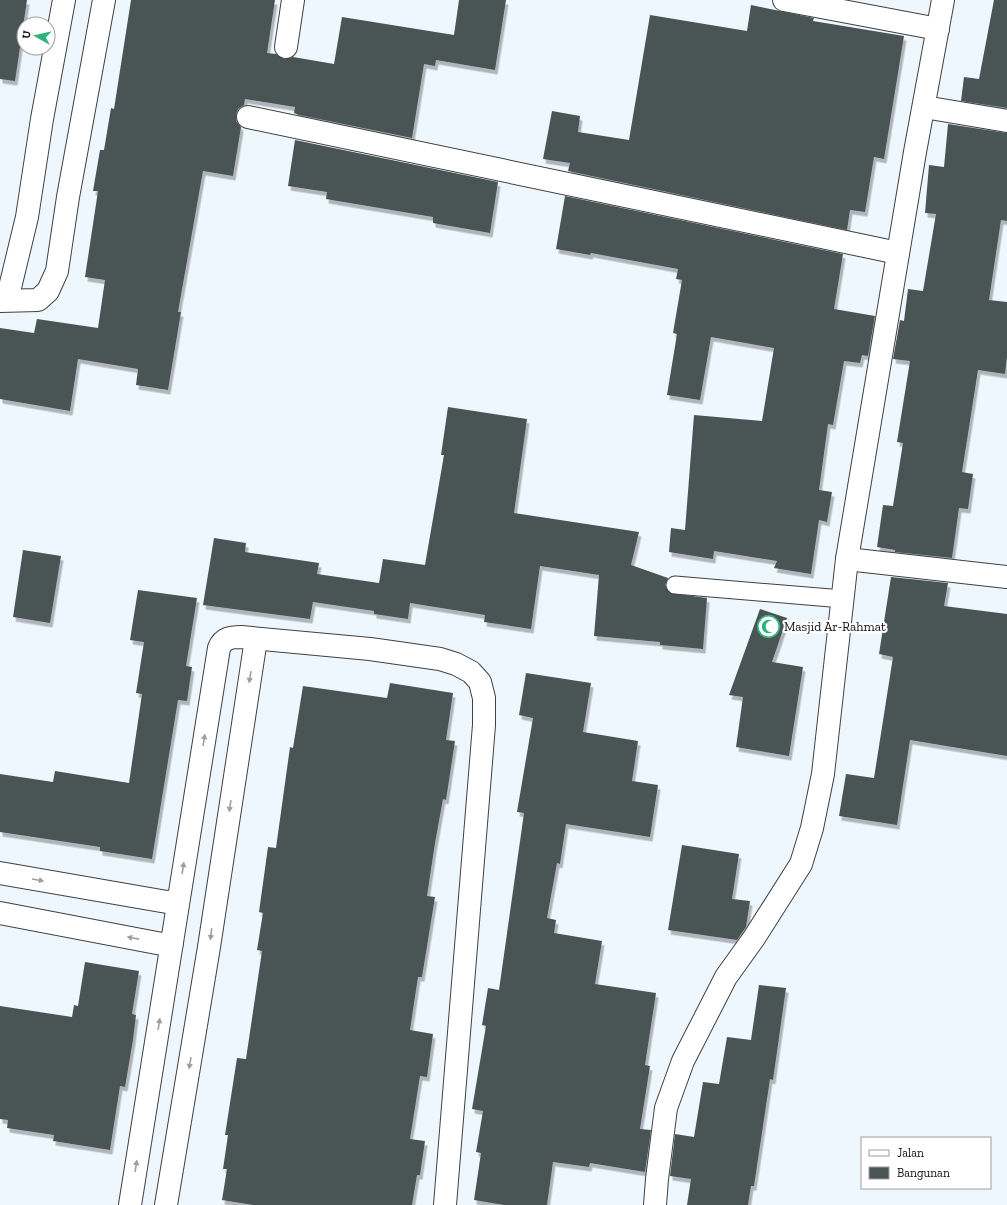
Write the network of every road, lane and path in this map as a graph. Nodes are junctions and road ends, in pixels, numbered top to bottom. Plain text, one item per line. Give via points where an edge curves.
1 (64, 0) edge
2 (104, 0) edge
3 (294, 0) edge
4 (784, 0) edge
5 (943, 0) edge
6 (938, 29) junction
7 (286, 47) dead end
8 (924, 107) junction
9 (248, 117) dead end
10 (1007, 122) edge
11 (898, 252) junction
12 (4, 301) edge
13 (846, 559) junction
14 (1007, 577) edge
15 (675, 585) dead end
16 (842, 599) junction
17 (256, 639) junction
18 (0, 873) edge
19 (178, 901) junction
20 (0, 914) edge
21 (172, 943) junction
22 (130, 1205) edge
23 (166, 1205) edge
24 (446, 1205) edge
25 (655, 1205) edge

1 - 12 street via 27,217
2 - 12 street via 57,271 48,291 38,300
3 - 7 street
4 - 6 street
5 - 6 street
6 - 8 street
8 - 10 street
8 - 11 street
9 - 11 street
11 - 13 street
13 - 14 street
13 - 16 street
15 - 16 lane
16 - 25 street via 823,774 812,828 801,864 726,977 683,1061 666,1108
19 -> 17 street via 219,648 222,642 231,637
17 -> 23 street via 210,947
17 - 24 street via 370,649 440,659 471,672 480,682 484,698 484,725
18 -> 19 street via 167,902
19 - 21 street
21 -> 20 street via 162,944
22 -> 21 street

